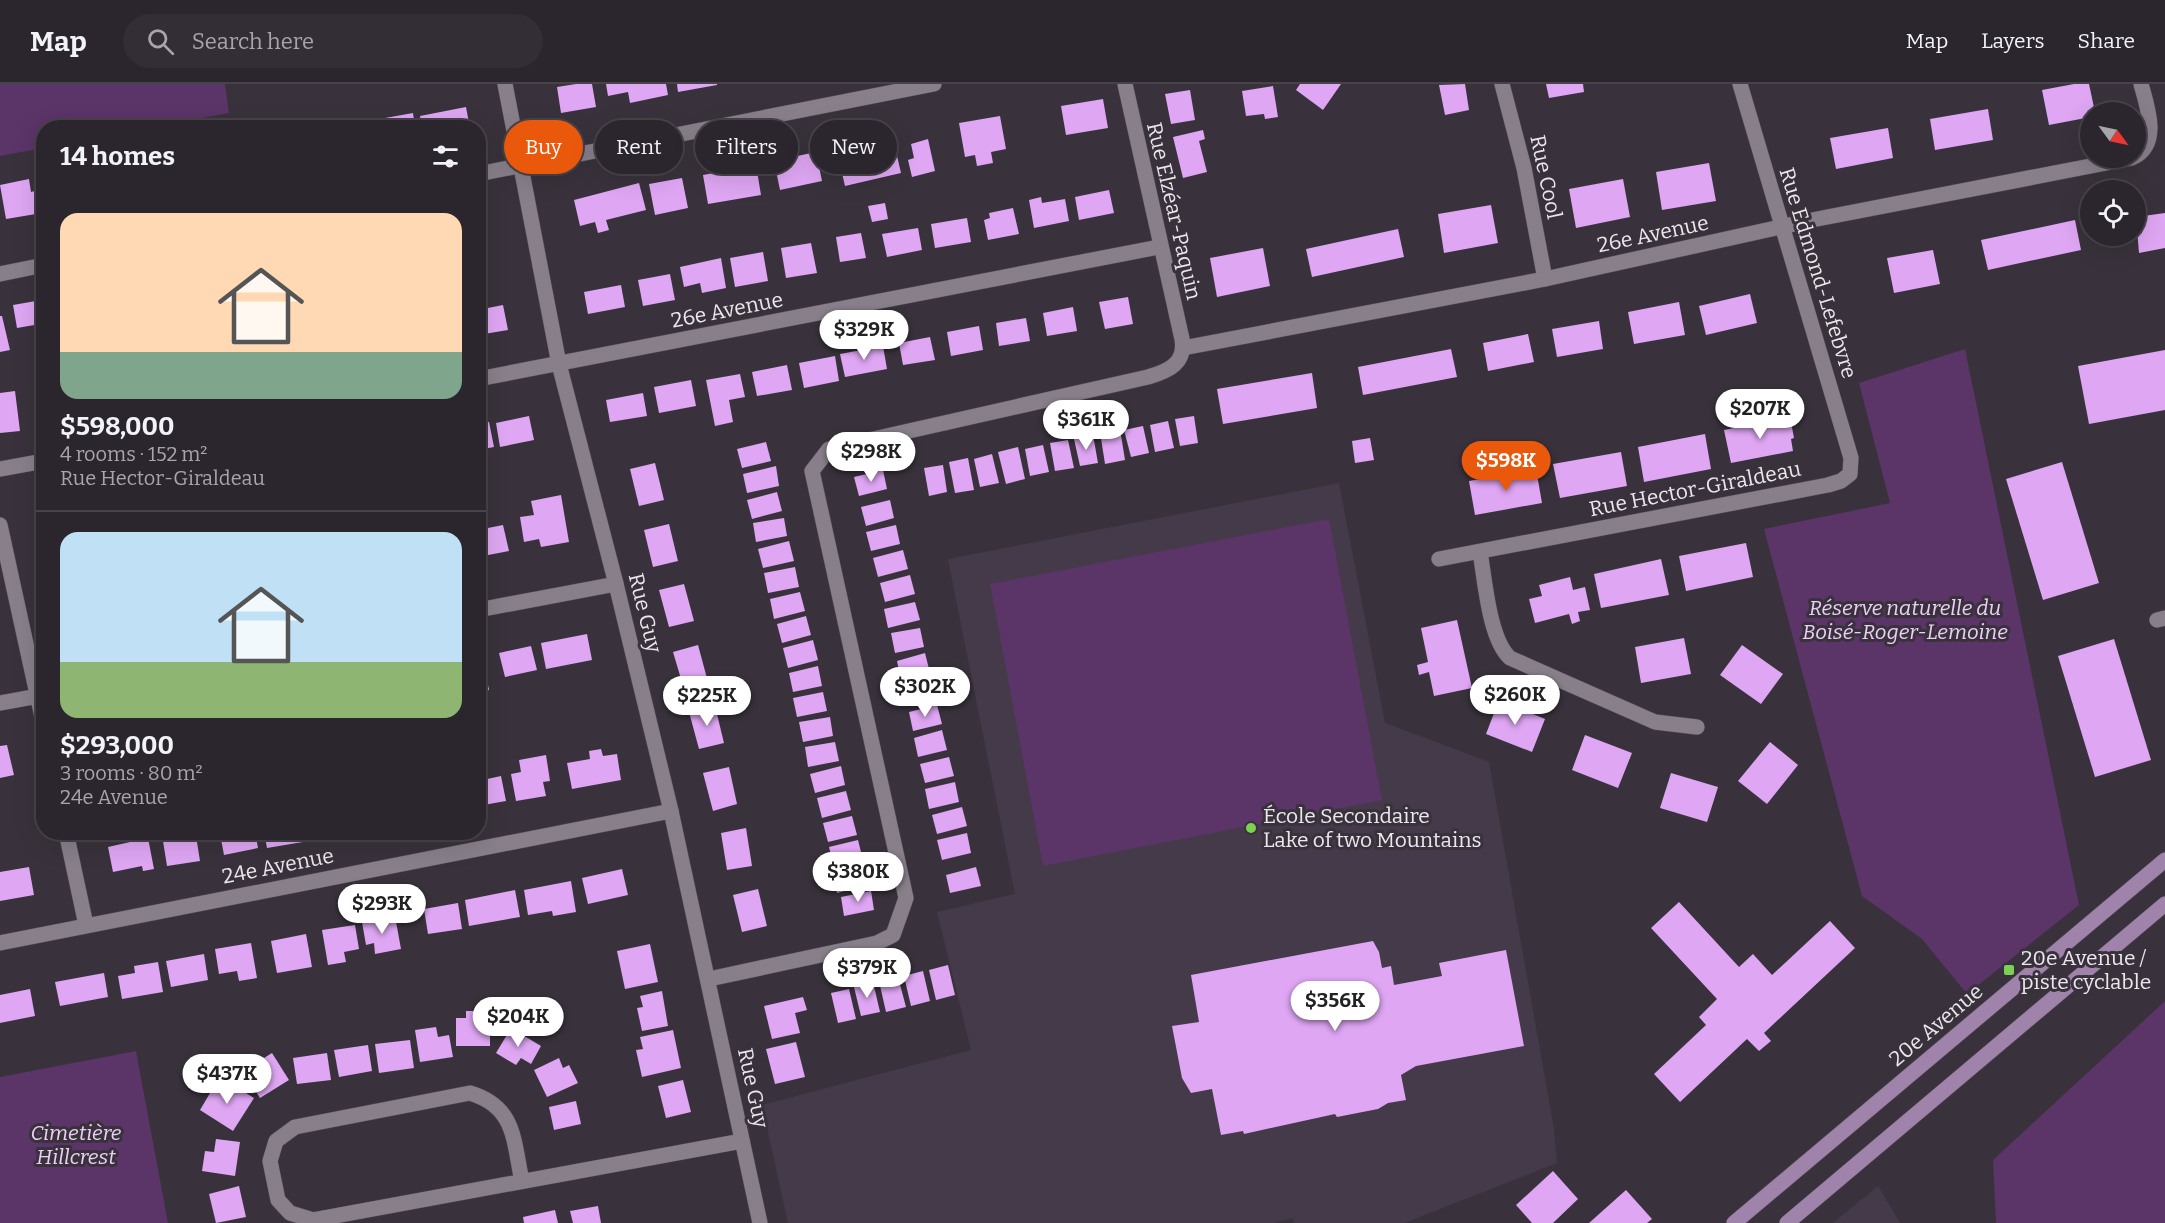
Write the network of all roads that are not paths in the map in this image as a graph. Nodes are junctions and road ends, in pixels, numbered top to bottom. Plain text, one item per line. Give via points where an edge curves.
1 (505, 84) edge
2 (934, 84) edge
3 (1125, 84) edge
4 (1502, 84) edge
5 (1740, 84) edge
6 (2141, 84) edge
7 (2145, 102) edge
8 (2146, 108) edge
9 (511, 120) edge
10 (2146, 138) edge
11 (583, 153) edge
12 (2081, 168) edge
13 (504, 169) edge
14 (486, 172) edge
15 (521, 174) edge
16 (1782, 227) junction
17 (1159, 247) junction
18 (36, 267) edge
19 (0, 274) edge
20 (1545, 279) junction
21 (1183, 348) junction
22 (559, 364) junction
23 (486, 378) edge
24 (36, 462) edge
25 (0, 469) edge
26 (1850, 474) joint
27 (0, 525) edge
28 (1480, 552) junction
29 (1439, 559) dead end
30 (616, 584) junction
31 (486, 608) edge
32 (36, 678) edge
33 (36, 696) edge
34 (0, 703) edge
35 (1697, 727) dead end
36 (671, 811) junction
37 (68, 840) edge
38 (2165, 860) edge
39 (2165, 904) edge
40 (86, 925) junction
41 (0, 943) edge
42 (709, 979) junction
43 (742, 1141) junction
44 (522, 1181) junction
45 (760, 1223) edge
46 (1734, 1223) edge
47 (1787, 1223) edge

1 - 9 street, Rue Guy
2 - 11 street
3 - 17 street, Rue Elzéar-Paquin
4 - 20 street, Rue Cool via 1524,168
5 - 16 street, Rue Edmond-Lefebvre
6 - 7 street
8 - 10 street via 2150,128
12 - 16 street, 26e Avenue
13 - 14 street
15 - 22 street, Rue Guy
16 - 20 street, 26e Avenue
16 - 26 street, Rue Edmond-Lefebvre via 1851,458
17 - 21 street, Rue Elzéar-Paquin
17 - 22 street, 26e Avenue
18 - 19 street
20 - 21 street, 26e Avenue
21 - 42 street via 1179,361 1161,374 829,449 823,456 812,471 906,898 893,935 878,943
22 - 23 street, 26e Avenue
22 - 30 street, Rue Guy
24 - 25 street
26 - 28 street, Rue Hector-Giraldeau via 1828,485
27 - 32 street
28 - 29 street, Rue Hector-Giraldeau
28 - 35 street via 1495,633 1510,658 1656,722
30 - 31 street
30 - 36 street, Rue Guy
33 - 34 street
36 - 40 street, 24e Avenue
36 - 42 street, Rue Guy
37 - 40 street
38 - 46 street, 20e Avenue
39 - 47 street
40 - 41 street, 24e Avenue
42 - 43 street, Rue Guy
43 - 44 street
43 - 45 street, Rue Guy
44 - 44 street via 313,1220 290,1213 278,1200 270,1161 276,1142 295,1127 470,1094 490,1100 509,1121

